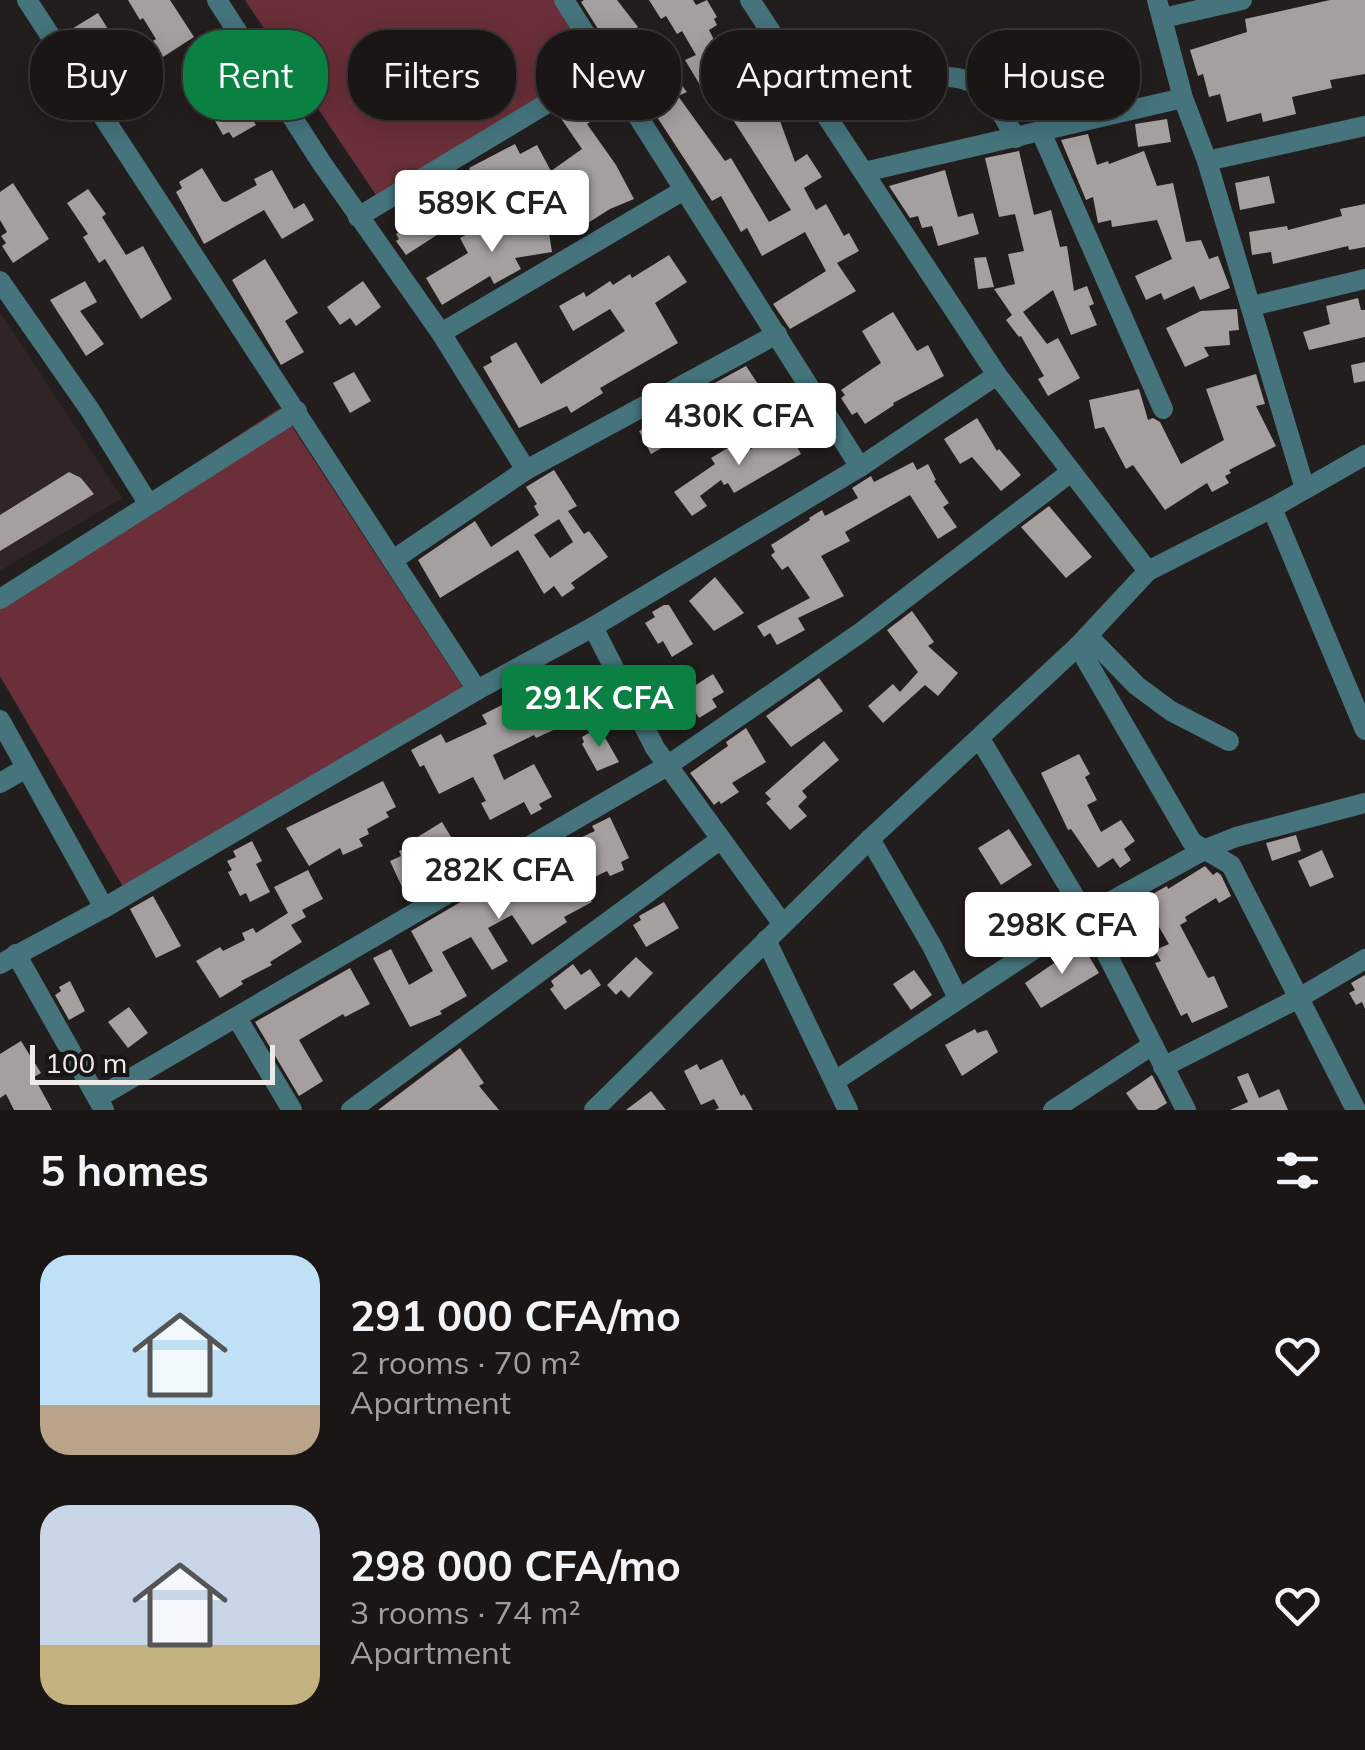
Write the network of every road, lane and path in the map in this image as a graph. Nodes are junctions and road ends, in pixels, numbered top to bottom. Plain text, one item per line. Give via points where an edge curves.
1 (27, 0) edge
2 (217, 0) edge
3 (564, 0) edge
4 (750, 0) edge
5 (1242, 0) edge
6 (1160, 9) edge
7 (583, 30) edge
8 (770, 30) edge
9 (947, 78) edge
10 (1183, 98) junction
11 (536, 110) edge
12 (639, 120) edge
13 (829, 120) edge
14 (1365, 126) edge
15 (1040, 132) junction
16 (1016, 138) junction
17 (1207, 161) junction
18 (864, 172) junction
19 (684, 190) junction
20 (358, 216) junction
21 (1365, 279) edge
22 (0, 281) edge
23 (1252, 306) junction
24 (442, 333) junction
25 (777, 334) junction
26 (996, 375) junction
27 (1163, 409) dead end
28 (297, 410) junction
29 (1365, 455) edge
30 (860, 466) junction
31 (526, 470) junction
32 (1072, 472) junction
33 (1305, 489) junction
34 (148, 502) junction
35 (1272, 508) junction
36 (392, 560) junction
37 (1148, 571) junction
38 (0, 599) edge
39 (594, 627) junction
40 (1083, 641) junction
41 (477, 690) junction
42 (0, 720) edge
43 (1364, 725) edge
44 (980, 739) junction
45 (1229, 742) dead end
46 (667, 766) junction
47 (26, 768) junction
48 (0, 782) edge
49 (1365, 803) edge
50 (721, 839) junction
51 (870, 839) junction
52 (1206, 850) junction
53 (104, 908) junction
54 (1086, 915) junction
55 (782, 923) junction
56 (766, 940) junction
57 (8, 959) edge
58 (1365, 960) edge
59 (958, 998) junction
60 (1299, 998) junction
61 (237, 1018) junction
62 (1150, 1046) junction
63 (1163, 1067) junction
64 (835, 1081) junction
65 (102, 1104) edge
66 (596, 1109) edge
67 (292, 1110) edge
68 (351, 1110) edge
69 (848, 1110) edge
70 (1053, 1110) edge
71 (1186, 1110) edge
72 (1356, 1110) edge

1 - 28 street
2 - 20 street
3 - 7 street
4 - 8 street
5 - 6 street
6 - 10 street
9 - 16 street via 976,84
10 - 15 street
10 - 17 street
11 - 20 street
12 - 19 street
13 - 18 street
14 - 17 street
15 - 16 street
15 - 27 street
16 - 18 street
17 - 23 street
18 - 26 street
19 - 24 street
19 - 25 street
20 - 24 street
21 - 23 street
22 - 34 street
23 - 33 street
24 - 31 street
25 - 30 street
25 - 31 street
26 - 30 street
26 - 32 street
28 - 34 street
28 - 36 street
29 - 33 street
30 - 39 street
31 - 36 street
32 - 37 street
32 - 46 street
33 - 35 street
34 - 38 street
35 - 37 street
35 - 43 street
36 - 41 street
37 - 40 street
39 - 41 street
39 - 46 street
40 - 44 street
40 - 45 street via 1171,711
40 - 52 street via 1192,842
41 - 53 street
42 - 47 street
44 - 51 street
44 - 54 street
46 - 50 street
46 - 61 street
47 - 48 street
47 - 53 street
49 - 52 street
50 - 55 street
50 - 68 street
51 - 55 street
51 - 59 street
52 - 54 street
52 - 60 street via 1231,866
53 - 57 street
54 - 59 street
54 - 62 street
55 - 56 street
56 - 64 street
56 - 66 street
57 - 65 street
58 - 60 street
59 - 64 street
60 - 63 street
60 - 72 street
61 - 65 street
61 - 67 street
62 - 63 street
62 - 70 street
63 - 71 street
64 - 69 street

